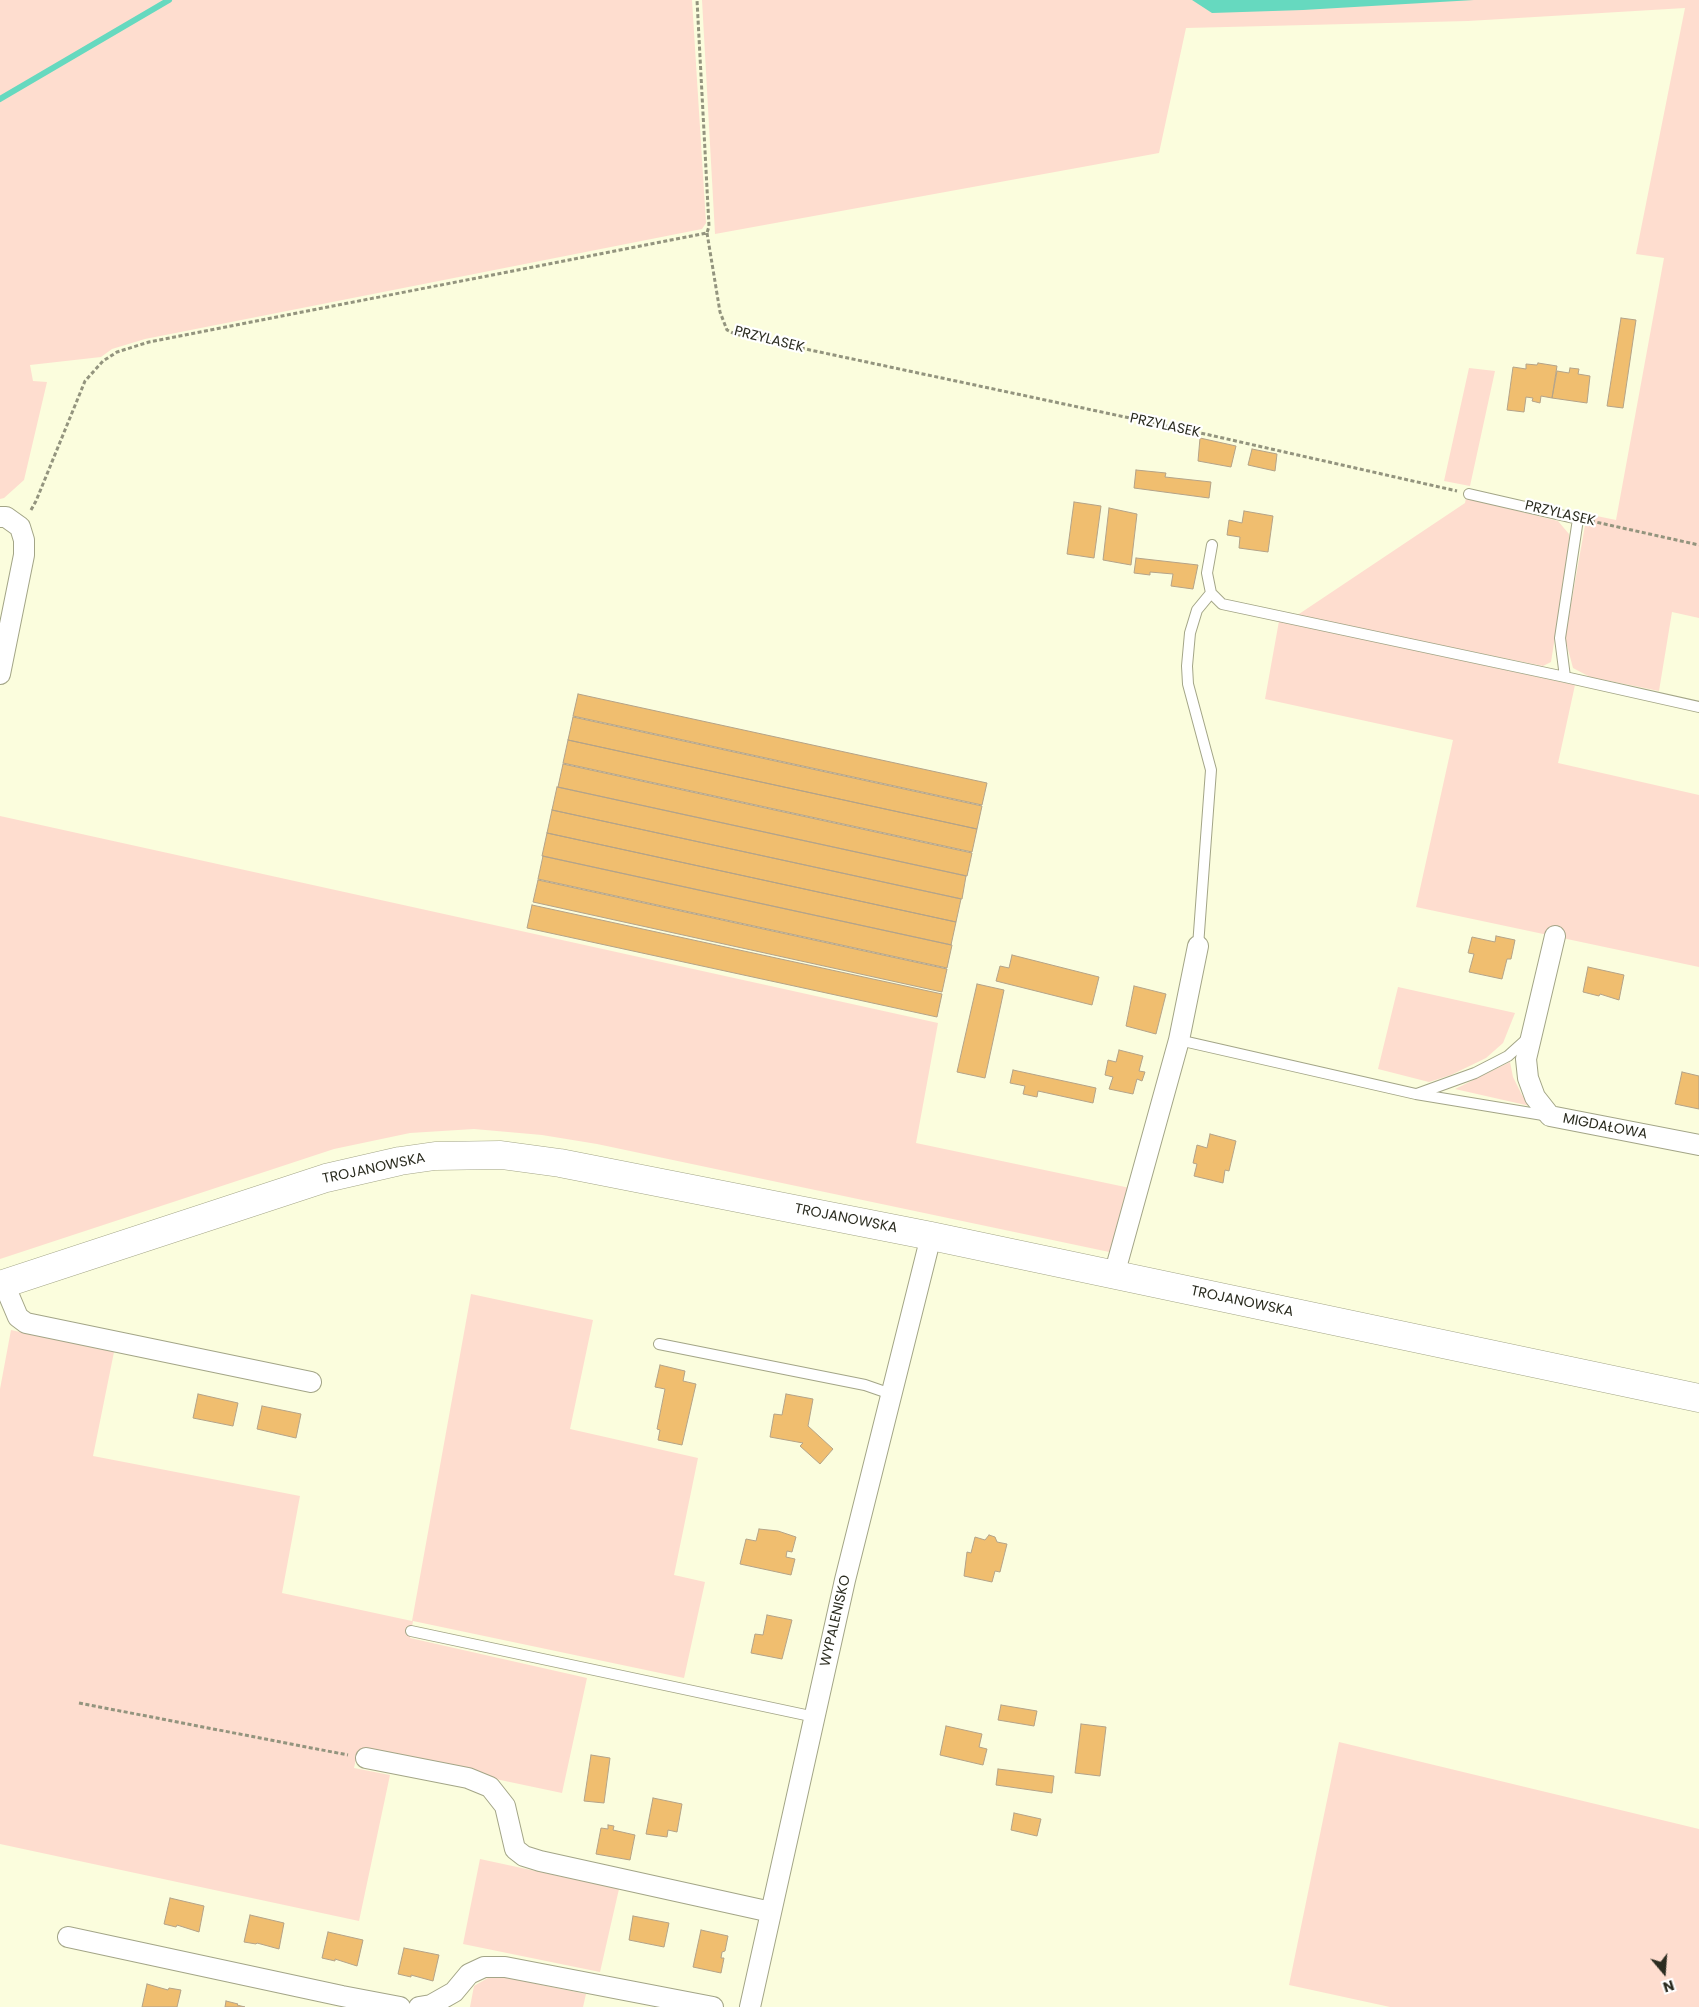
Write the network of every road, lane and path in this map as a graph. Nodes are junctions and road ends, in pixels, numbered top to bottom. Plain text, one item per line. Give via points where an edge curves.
1 (697, 0) edge
2 (707, 233) junction
3 (1469, 494) joint
4 (0, 517) edge
5 (1578, 519) junction
6 (20, 527) junction
7 (1699, 544) edge
8 (1212, 545) dead end
9 (1211, 593) junction
10 (0, 674) edge
11 (1565, 677) junction
12 (1699, 707) edge
13 (1555, 936) dead end
14 (1198, 946) joint
15 (1531, 1034) junction
16 (1179, 1040) junction
17 (1416, 1094) junction
18 (1550, 1116) junction
19 (1699, 1146) edge
20 (931, 1236) junction
21 (1114, 1275) junction
22 (2, 1285) edge
23 (659, 1344) dead end
24 (311, 1382) dead end
25 (891, 1394) junction
26 (1699, 1398) edge
27 (411, 1630) dead end
28 (79, 1703) dead end
29 (815, 1717) junction
30 (366, 1758) joint
31 (771, 1912) junction
32 (68, 1936) dead end
33 (400, 2007) edge
34 (419, 2007) edge
35 (713, 2007) edge
36 (750, 2007) edge

1 - 2 path, PRZYLASEK
2 - 3 path, PRZYLASEK via 720,312 727,330 735,334
2 - 6 path via 159,340 118,352 103,361 85,381 36,501
3 - 5 lane, PRZYLASEK
4 - 6 street via 6,517
5 - 7 path, PRZYLASEK
5 - 11 lane via 1560,638
6 - 10 street via 24,555
8 - 9 lane via 1207,573
9 - 11 lane via 1222,604
9 - 14 lane via 1197,610 1190,633 1187,666 1188,684 1211,770
11 - 12 lane
13 - 15 street, MIGDAŁOWA
14 - 16 street
15 - 17 lane via 1508,1056 1475,1073
15 - 18 street, MIGDAŁOWA via 1526,1059 1528,1078 1535,1097
16 - 17 lane
16 - 21 street
17 - 18 lane
18 - 19 street, MIGDAŁOWA
20 - 21 street, TROJANOWSKA
20 - 22 street, TROJANOWSKA via 560,1162 501,1155 435,1156 326,1178
20 - 25 street, WYPALENISKO
21 - 26 street, TROJANOWSKA
22 - 24 street via 18,1317 26,1323
23 - 25 lane via 865,1385
25 - 29 street, WYPALENISKO
27 - 29 lane
28 - 30 path
29 - 31 street, WYPALENISKO
30 - 31 street via 468,1778 490,1787 506,1806 515,1849 524,1856
31 - 36 street, WYPALENISKO
32 - 33 street
34 - 35 street via 431,2005 454,1992 469,1974 484,1967 505,1967

